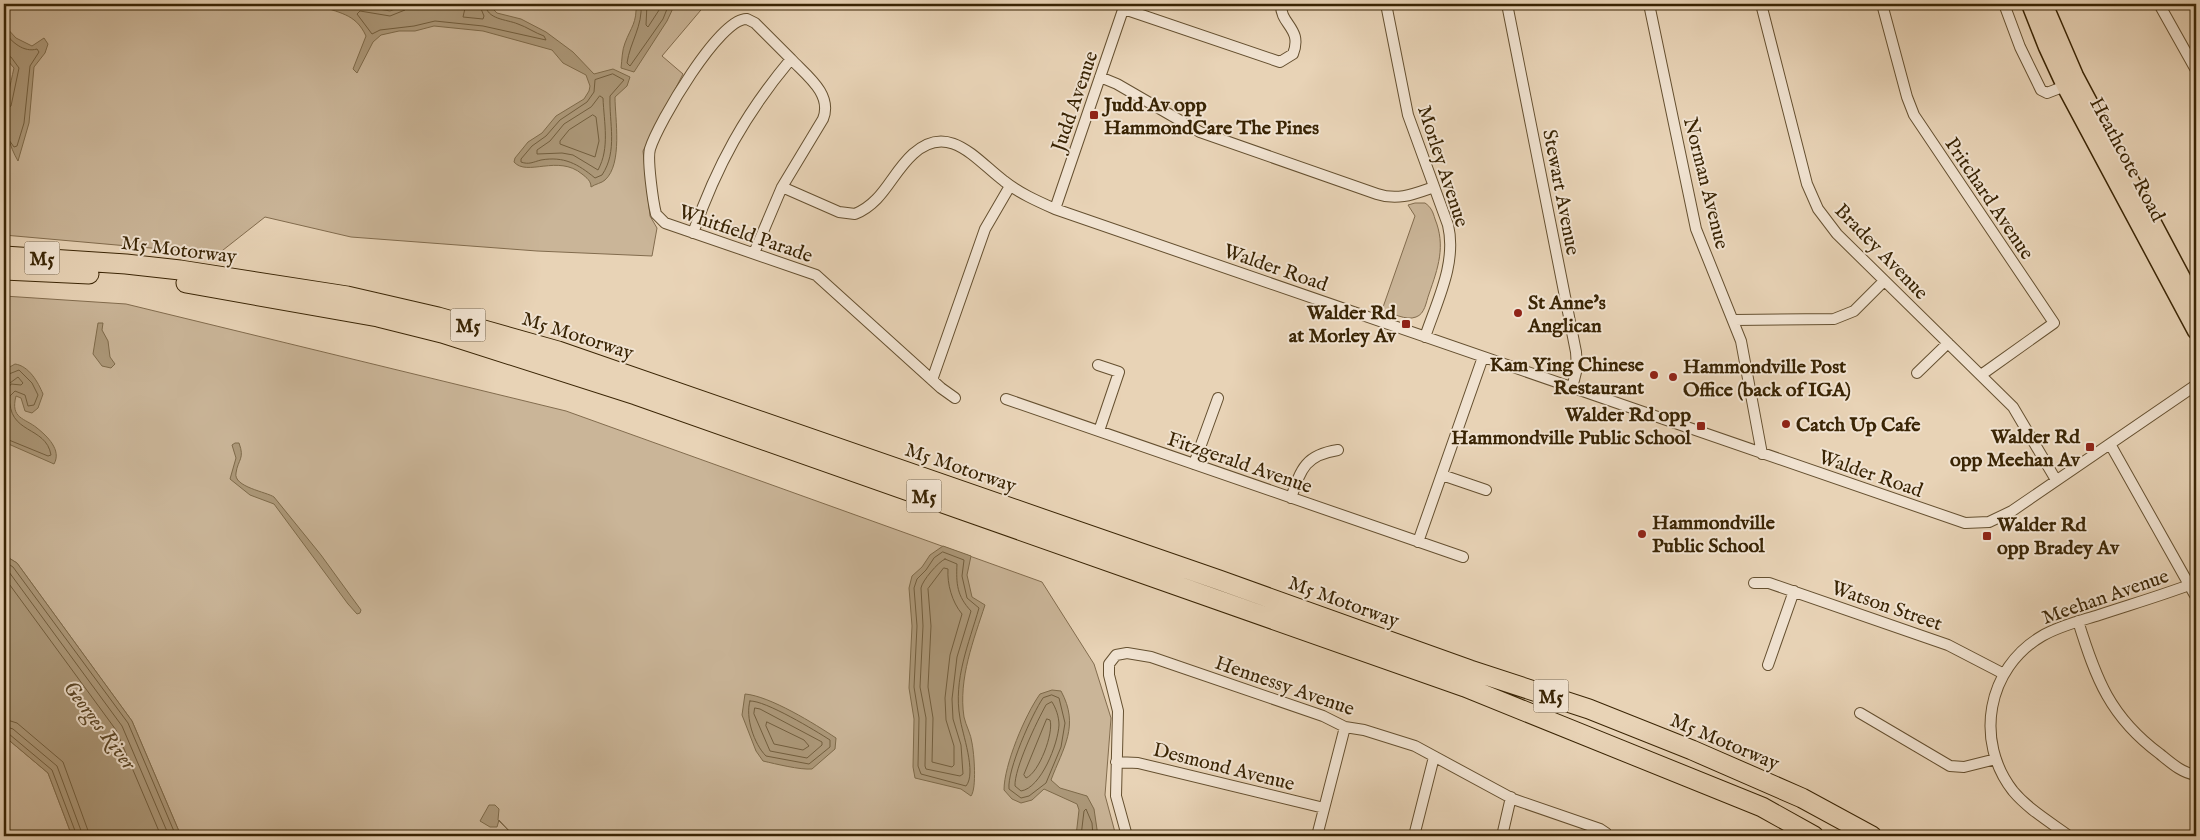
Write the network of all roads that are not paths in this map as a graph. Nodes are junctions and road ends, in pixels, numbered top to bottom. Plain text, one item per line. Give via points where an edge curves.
1 (1281, 4) edge
2 (1386, 4) edge
3 (1507, 4) edge
4 (1649, 4) edge
5 (1761, 4) edge
6 (1882, 4) edge
7 (2004, 4) edge
8 (2030, 4) edge
9 (2044, 4) edge
10 (2159, 4) edge
11 (1124, 6) edge
12 (791, 59) junction
13 (2196, 70) edge
14 (1100, 77) junction
15 (2065, 86) junction
16 (1010, 186) junction
17 (782, 187) junction
18 (1434, 187) junction
19 (1055, 209) junction
20 (694, 233) junction
21 (754, 253) junction
22 (4, 256) edge
23 (4, 270) edge
24 (1884, 280) junction
25 (2196, 304) edge
26 (1734, 320) junction
27 (2196, 331) edge
28 (1425, 337) junction
29 (1948, 343) junction
30 (1483, 357) junction
31 (1098, 365) dead end
32 (1917, 373) dead end
33 (1981, 375) junction
34 (932, 380) junction
35 (2196, 385) edge
36 (1572, 388) junction
37 (955, 398) dead end
38 (1218, 398) dead end
39 (1006, 399) dead end
40 (1100, 431) junction
41 (2110, 444) junction
42 (1338, 450) dead end
43 (1762, 454) junction
44 (1194, 464) junction
45 (1442, 475) junction
46 (2056, 480) junction
47 (1486, 490) dead end
48 (1291, 498) junction
49 (1418, 542) junction
50 (1463, 557) dead end
51 (1754, 583) dead end
52 (2189, 585) junction
53 (1794, 591) junction
54 (2196, 597) edge
55 (2078, 621) junction
56 (1768, 665) dead end
57 (2004, 674) junction
58 (1860, 712) dead end
59 (1345, 727) junction
60 (1434, 757) junction
61 (1996, 759) junction
62 (1116, 762) junction
63 (2196, 775) edge
64 (1511, 797) junction
65 (1324, 808) junction
66 (1127, 836) edge
67 (1317, 836) edge
68 (1414, 836) edge
69 (1502, 836) edge
70 (1608, 836) edge
71 (1814, 836) edge
72 (1872, 836) edge
73 (2069, 836) edge

1 - 11 street via 1282,14 1294,32 1296,44 1293,54 1280,62
2 - 18 street, Morley Avenue via 1408,115
3 - 36 street, Stewart Avenue via 1576,352
4 - 26 street, Norman Avenue via 1698,240
5 - 24 street, Bradey Avenue via 1814,200 1837,234
6 - 33 street, Pritchard Avenue via 1914,115 2054,323
7 - 15 street via 2041,90 2047,93
8 - 15 main road, Heathcote Road
9 - 25 main road, Heathcote Road via 2062,49 2103,130
10 - 13 street
11 - 14 street, Judd Avenue
12 - 17 street via 818,88 826,110 824,119
12 - 20 street via 760,97 735,137 712,182
12 - 20 street, Whitfield Parade via 754,23 739,20 718,38 675,100 650,152 655,210 660,220
14 - 18 street via 1200,132 1376,194 1404,197
14 - 19 street, Judd Avenue
15 - 27 main road, Heathcote Road
16 - 17 street, Walder Road via 970,150 943,142 928,145 913,154 879,198 855,214 838,212
16 - 19 street, Walder Road
16 - 34 street via 985,229
17 - 21 street
18 - 28 street, Morley Avenue via 1448,225 1451,250 1448,269
19 - 28 street, Walder Road
20 - 21 street, Whitfield Parade
21 - 34 street, Whitfield Parade via 816,275
22 - 72 highway, M5 Motorway / M5 via 171,269 347,296 438,317 558,351 1589,709 1802,798
23 - 71 highway, M5 Motorway / M5 via 177,281 378,317 495,348 1465,686 1762,807
24 - 26 street via 1854,311 1834,320
24 - 29 street, Bradey Avenue
26 - 43 street, Norman Avenue
28 - 30 street, Walder Road
29 - 32 street
29 - 33 street, Bradey Avenue
30 - 36 street, Walder Road
30 - 45 street
31 - 40 street via 1119,372
33 - 46 street, Bradey Avenue via 2020,416
34 - 37 street, Whitfield Parade
35 - 41 street, Walder Road
36 - 43 street, Walder Road
38 - 44 street
39 - 40 street, Fitzgerald Avenue
40 - 44 street, Fitzgerald Avenue
41 - 46 street, Walder Road
41 - 52 street, Meehan Avenue
42 - 48 street via 1322,453 1308,461 1300,472
43 - 46 street, Walder Road via 1951,520 1971,524 1989,522 2006,514
44 - 48 street, Fitzgerald Avenue
45 - 47 street
45 - 49 street
48 - 49 street, Fitzgerald Avenue
49 - 50 street, Fitzgerald Avenue
51 - 53 street, Watson Street via 1769,583
52 - 54 street, Meehan Avenue
52 - 55 street, Meehan Avenue
53 - 56 street
53 - 57 street, Watson Street via 1948,645
55 - 57 street, Meehan Avenue via 2033,642 2016,657
55 - 63 street via 2097,679 2117,714 2148,745 2180,769
57 - 61 street, Meehan Avenue via 1994,695 1991,713 1991,741
58 - 61 street via 1950,766 1964,767
59 - 60 street, Hennessy Avenue via 1398,741
59 - 62 street, Hennessy Avenue via 1324,716 1151,657 1116,655 1109,664 1118,711
59 - 65 street
60 - 64 street, Hennessy Avenue
60 - 68 street
61 - 73 street, Meehan Avenue via 2008,784 2020,798
62 - 65 street, Desmond Avenue via 1138,763
62 - 66 street, Hennessy Avenue via 1116,796
64 - 69 street
64 - 70 street, Hennessy Avenue via 1600,829
65 - 67 street

